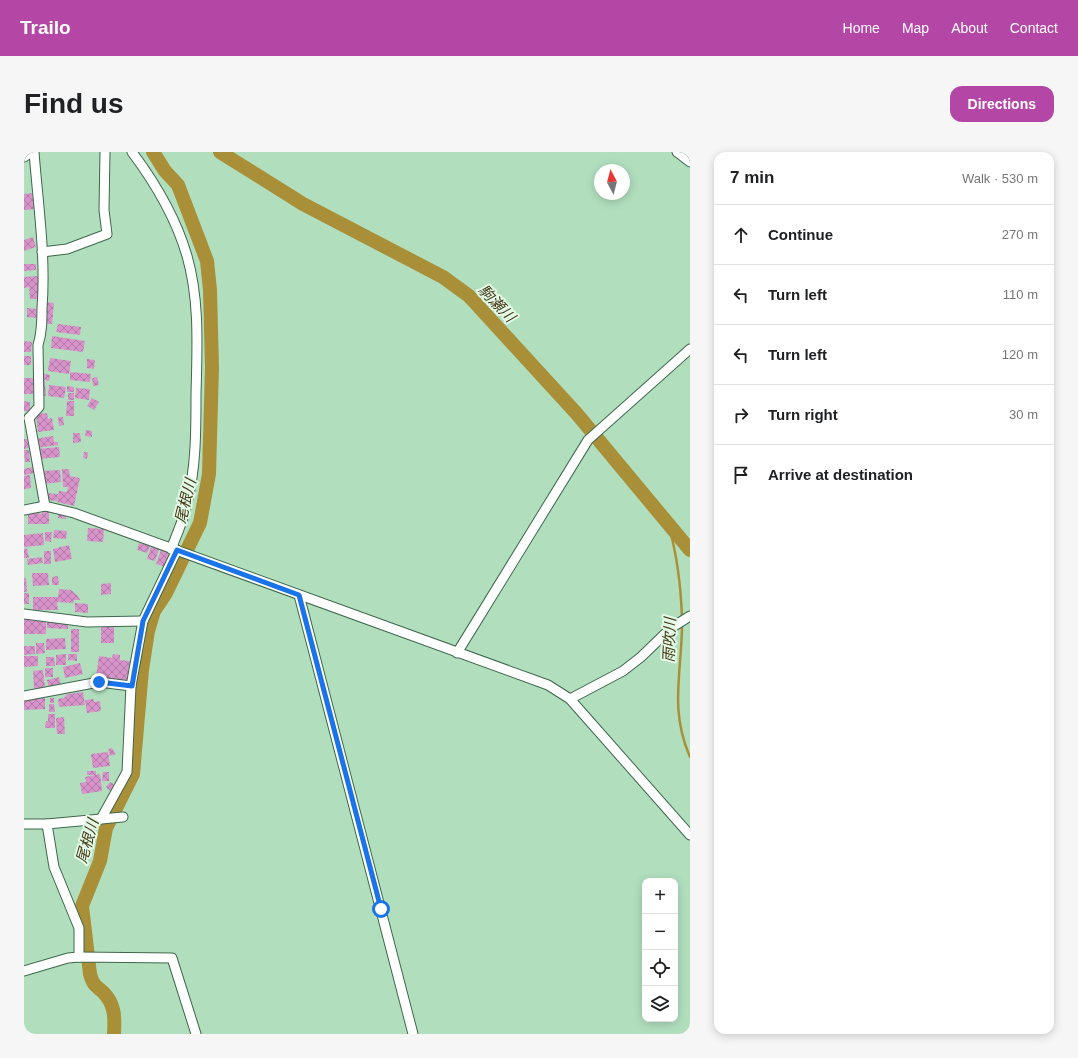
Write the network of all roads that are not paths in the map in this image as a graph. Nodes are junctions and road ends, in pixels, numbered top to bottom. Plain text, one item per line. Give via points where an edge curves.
1 (33, 152) edge
2 (105, 152) edge
3 (132, 152) edge
4 (678, 152) edge
5 (24, 157) edge
6 (690, 162) edge
7 (42, 252) junction
8 (690, 349) edge
9 (27, 417) edge
10 (45, 506) junction
11 (24, 510) edge
12 (176, 550) junction
13 (299, 595) junction
14 (24, 614) edge
15 (687, 618) edge
16 (143, 621) junction
17 (457, 653) junction
18 (132, 686) junction
19 (24, 696) edge
20 (570, 699) junction
21 (123, 817) dead end
22 (101, 819) junction
23 (24, 824) edge
24 (47, 824) junction
25 (690, 834) edge
26 (79, 957) junction
27 (24, 971) edge
28 (196, 1034) edge
29 (413, 1034) edge

1 - 5 street
1 - 7 street
2 - 7 street via 104,210 108,234 67,249
3 - 12 street via 158,190 176,225 192,276 197,354 194,470
4 - 6 street
7 - 9 street via 43,296 41,337 38,345 39,407
8 - 17 street via 588,440
9 - 10 street
10 - 11 street
10 - 12 street via 74,513
12 - 13 street
12 - 16 street
13 - 17 street
13 - 29 street
14 - 16 street via 87,622
15 - 20 street via 671,628 641,657 622,671
16 - 18 street
17 - 20 street via 548,685
18 - 19 street via 99,682
18 - 22 street via 127,772
20 - 25 street
21 - 22 street
22 - 24 street
23 - 24 street
24 - 26 street via 54,867 79,928
26 - 27 street
26 - 28 street via 172,958

